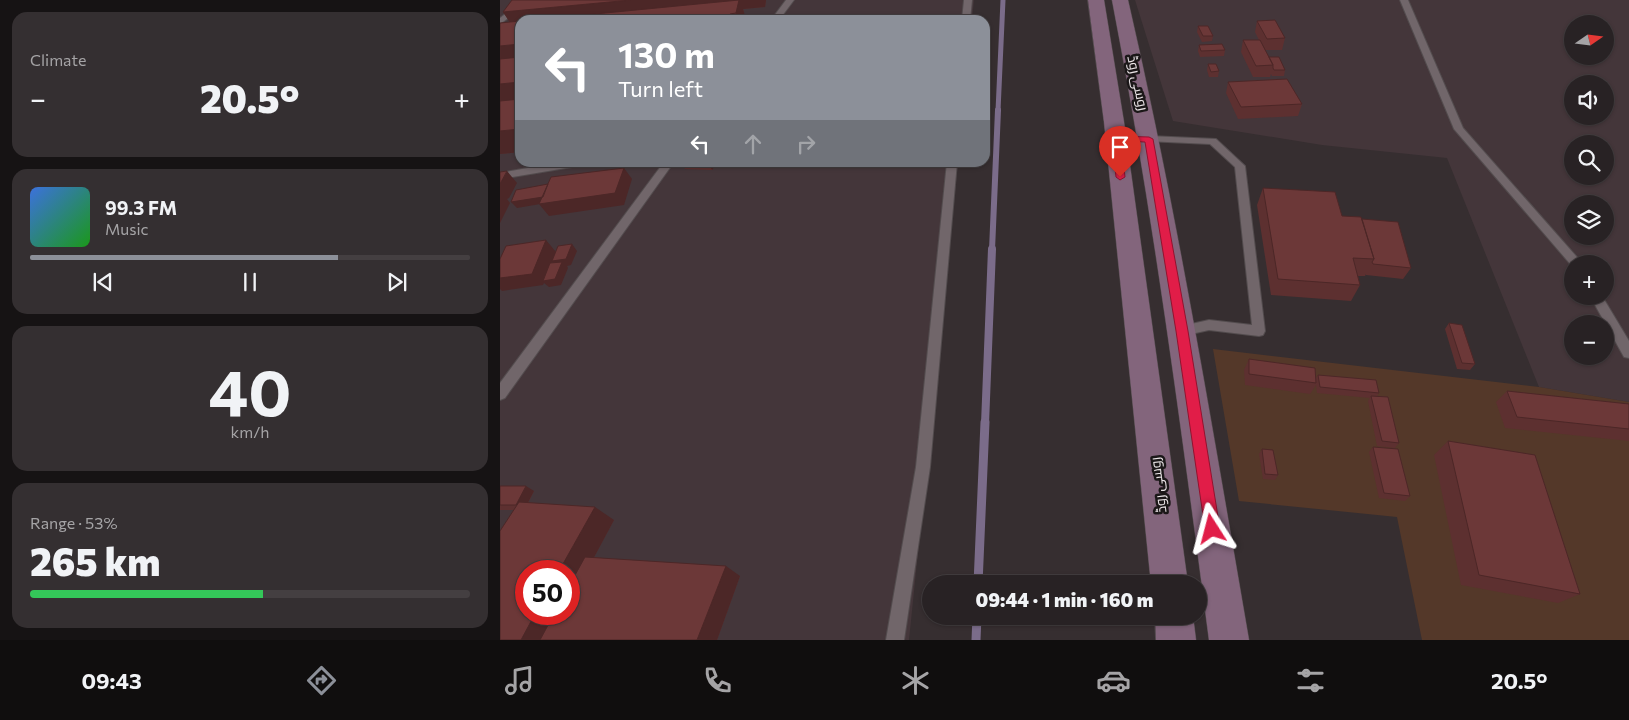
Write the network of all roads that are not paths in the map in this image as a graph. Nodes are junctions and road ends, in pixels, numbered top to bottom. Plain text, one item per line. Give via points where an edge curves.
1 (529, 0) edge
2 (790, 0) edge
3 (968, 0) edge
4 (1096, 0) edge
5 (1120, 0) edge
6 (1404, 0) edge
7 (518, 9) junction
8 (500, 10) edge
9 (779, 15) edge
10 (966, 15) edge
11 (500, 22) edge
12 (1116, 139) junction
13 (1149, 139) junction
14 (554, 167) edge
15 (665, 167) edge
16 (952, 167) edge
17 (500, 176) edge
18 (1569, 255) edge
19 (1601, 305) edge
20 (1182, 331) junction
21 (1629, 353) edge
22 (500, 394) edge
23 (1169, 575) edge
24 (1175, 625) edge
25 (894, 640) edge
26 (1176, 640) edge
27 (1229, 640) edge

1 - 7 lane
2 - 9 lane
3 - 10 lane
4 - 12 main road, روسی روڈ
5 - 13 main road, روسی روڈ
6 - 18 lane via 1459,128
7 - 8 lane
7 - 11 lane
12 - 13 main road
12 - 23 main road, روسی روڈ
13 - 20 main road, روسی روڈ
13 - 20 lane via 1213,141 1240,166 1259,331 1209,326
14 - 17 lane
15 - 22 lane
16 - 25 lane via 923,467
19 - 21 lane
20 - 27 main road, روسی روڈ
24 - 26 main road

